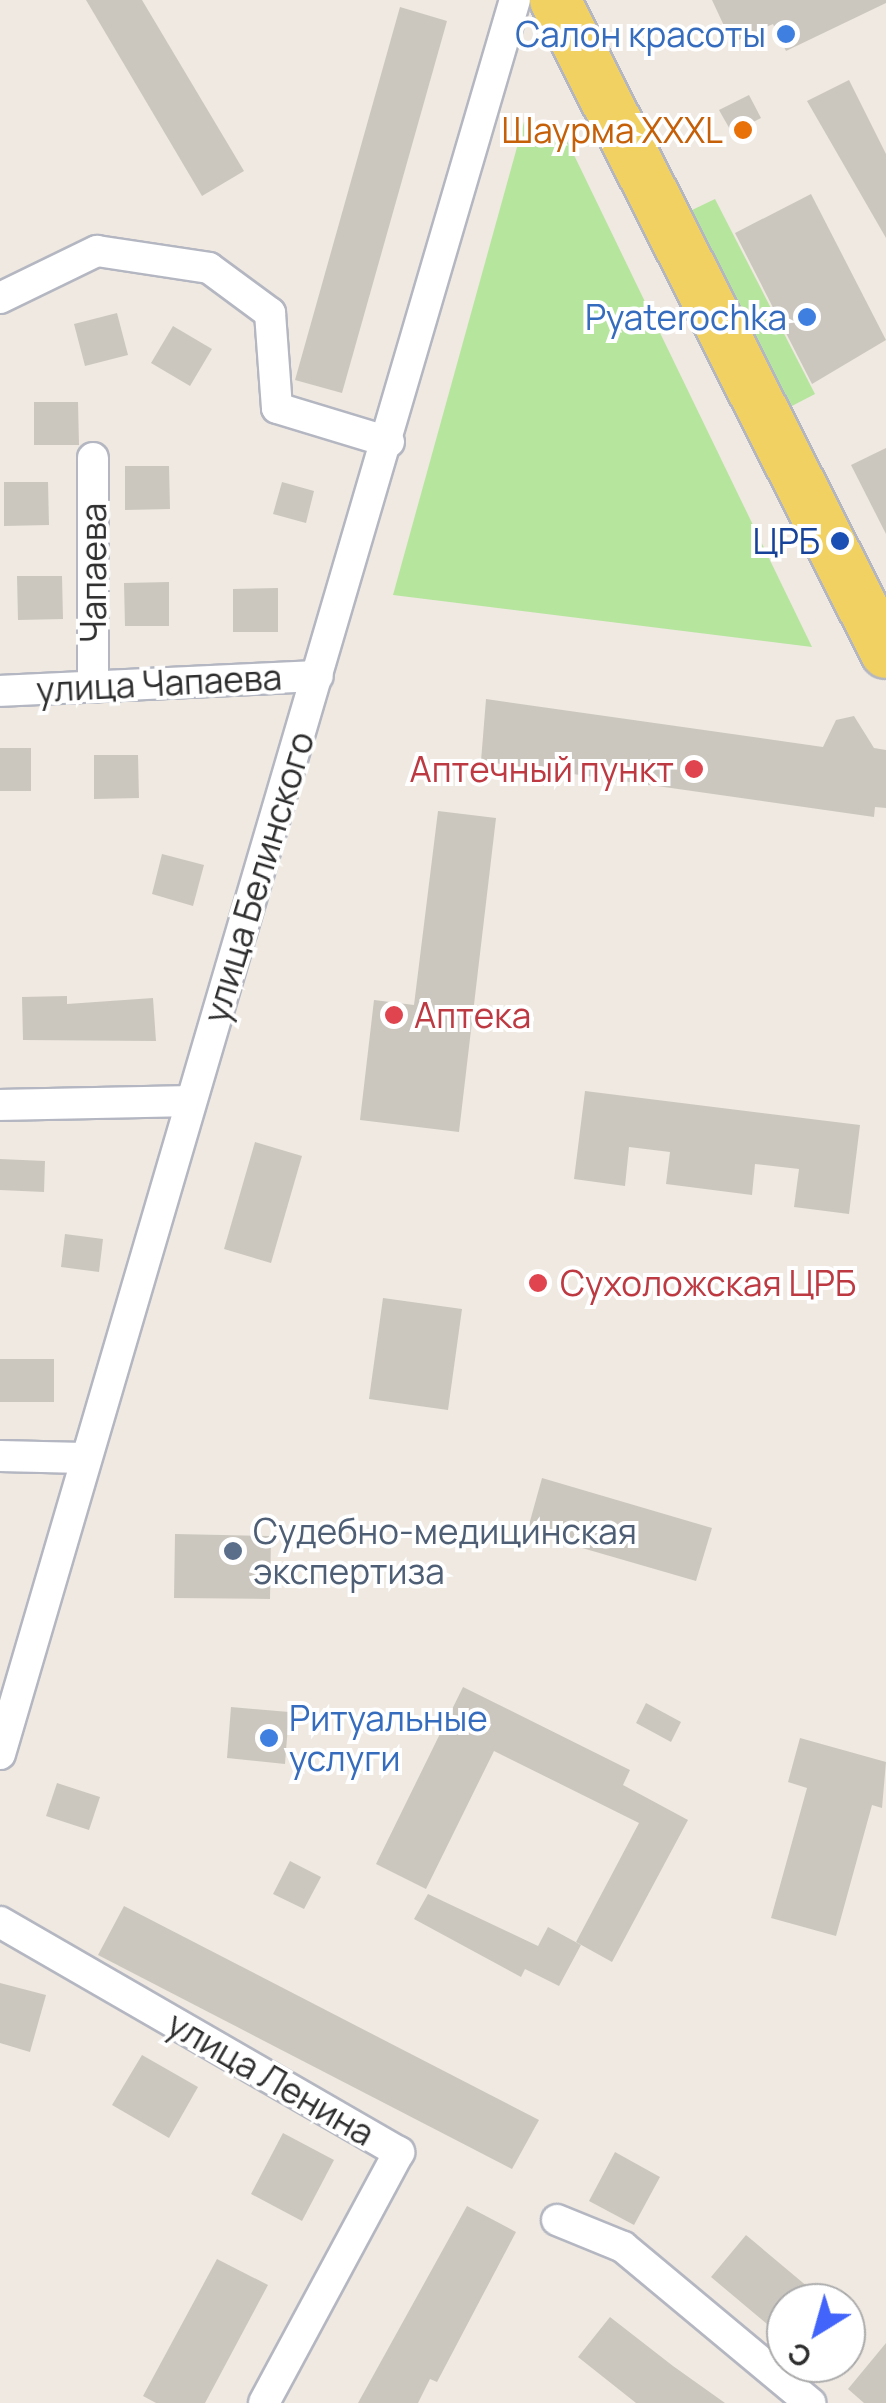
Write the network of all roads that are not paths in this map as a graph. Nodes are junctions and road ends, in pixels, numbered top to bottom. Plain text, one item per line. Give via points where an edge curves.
1 (515, 0) edge
2 (555, 0) edge
3 (0, 298) edge
4 (389, 442) junction
5 (94, 458) dead end
6 (883, 640) edge
7 (318, 676) junction
8 (92, 687) junction
9 (0, 691) edge
10 (190, 1100) junction
11 (0, 1104) edge
12 (0, 1456) edge
13 (84, 1458) junction
14 (0, 1754) edge
15 (0, 1922) edge
16 (557, 2220) dead end
17 (264, 2403) edge
18 (810, 2403) edge

1 - 4 street, улица Белинского
2 - 6 main road
3 - 4 street via 97,251 209,268 270,314 277,408
4 - 7 street, улица Белинского
5 - 8 street, Чапаева
7 - 8 street, улица Чапаева
7 - 10 street, улица Белинского
8 - 9 street, улица Чапаева
10 - 11 street
10 - 13 street, улица Белинского
12 - 13 street
13 - 14 street, улица Белинского
15 - 17 street, улица Ленина via 399,2152
16 - 18 street via 622,2247

